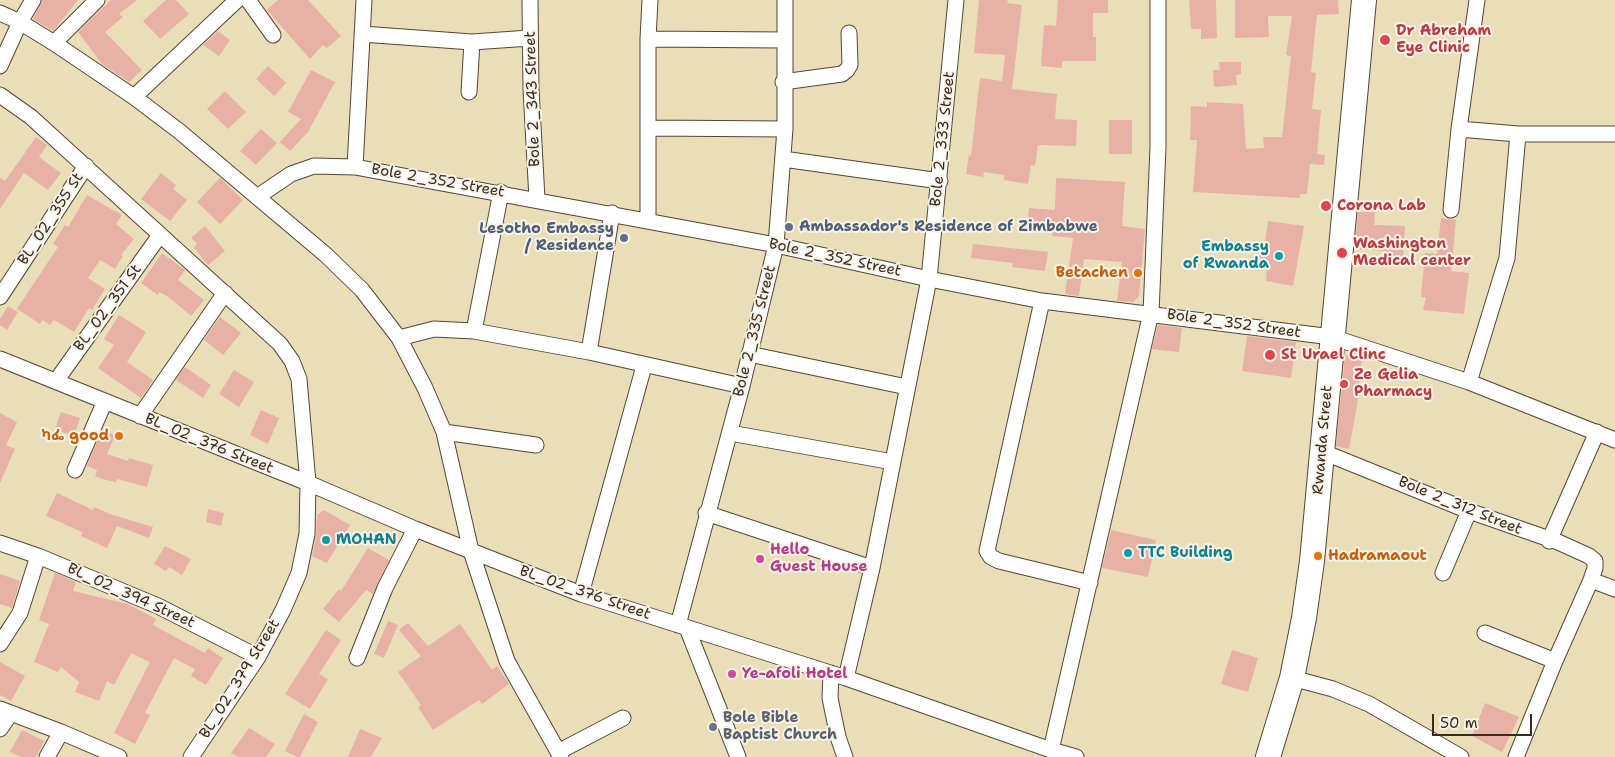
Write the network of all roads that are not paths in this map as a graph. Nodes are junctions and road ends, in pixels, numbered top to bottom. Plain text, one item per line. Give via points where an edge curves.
1 (33, 0) edge
2 (97, 0) edge
3 (237, 0) edge
4 (248, 0) edge
5 (364, 0) edge
6 (530, 0) edge
7 (650, 0) edge
8 (785, 0) edge
9 (956, 0) edge
10 (1158, 0) edge
11 (1348, 0) edge
12 (1364, 0) edge
13 (1477, 0) edge
14 (0, 13) edge
15 (20, 22) junction
16 (849, 33) dead end
17 (362, 34) junction
18 (273, 35) dead end
19 (530, 38) junction
20 (648, 39) junction
21 (784, 40) junction
22 (472, 42) junction
23 (54, 43) junction
24 (0, 66) edge
25 (783, 82) junction
26 (469, 92) dead end
27 (0, 96) edge
28 (134, 97) junction
29 (649, 128) junction
30 (785, 128) junction
31 (1459, 129) junction
32 (1518, 134) junction
33 (1615, 134) edge
34 (783, 160) junction
35 (86, 166) junction
36 (355, 167) junction
37 (940, 181) junction
38 (501, 192) junction
39 (257, 197) junction
40 (537, 199) junction
41 (1451, 210) dead end
42 (612, 213) junction
43 (648, 220) junction
44 (160, 235) junction
45 (776, 245) junction
46 (928, 279) junction
47 (225, 293) junction
48 (0, 297) edge
49 (1042, 301) junction
50 (1151, 313) junction
51 (474, 332) junction
52 (1325, 336) junction
53 (399, 338) junction
54 (588, 352) junction
55 (749, 354) junction
56 (0, 360) edge
57 (644, 366) junction
58 (56, 381) junction
59 (1469, 382) junction
60 (742, 386) junction
61 (907, 387) junction
62 (105, 401) junction
63 (140, 416) junction
64 (444, 432) junction
65 (1597, 432) junction
66 (730, 433) junction
67 (1615, 440) edge
68 (536, 445) dead end
69 (1324, 452) junction
70 (893, 462) junction
71 (76, 470) dead end
72 (308, 483) junction
73 (1469, 511) junction
74 (706, 513) junction
75 (414, 529) junction
76 (1549, 541) junction
77 (0, 543) edge
78 (470, 551) junction
79 (38, 556) junction
80 (872, 568) junction
81 (1443, 573) dead end
82 (1590, 580) junction
83 (1090, 584) junction
84 (1615, 589) edge
85 (581, 594) junction
86 (683, 626) junction
87 (1485, 633) dead end
88 (0, 644) edge
89 (258, 657) junction
90 (357, 658) dead end
91 (1555, 661) junction
92 (831, 673) junction
93 (846, 678) junction
94 (1292, 678) junction
95 (5, 711) edge
96 (623, 718) dead end
97 (0, 729) edge
98 (61, 732) junction
99 (1050, 750) junction
100 (1268, 753) edge
101 (560, 754) edge
102 (47, 757) edge
103 (118, 757) edge
104 (191, 757) edge
105 (738, 757) edge
106 (845, 757) edge
107 (1076, 757) edge
108 (1461, 757) edge
109 (1516, 757) edge

1 - 15 street
2 - 23 street
3 - 28 street
4 - 18 street
5 - 17 street
6 - 19 street, Bole 2_343 Street
7 - 20 street
8 - 21 street, Bole 2_335 Street
9 - 37 street, Bole 2_333 Street
10 - 50 street via 1158,148
11 - 52 main road, Rwanda Street
12 - 52 main road, Rwanda Street via 1357,93
13 - 31 street
14 - 15 street
15 - 23 street
15 - 24 street
16 - 25 street via 850,65 842,74
17 - 22 street
17 - 36 street
19 - 22 street
19 - 40 street, Bole 2_343 Street
20 - 21 street
20 - 29 street
21 - 25 street, Bole 2_335 Street
22 - 26 street
23 - 28 street
25 - 30 street, Bole 2_335 Street
27 - 35 street, BL_02_379 Street via 31,117
28 - 39 street
29 - 30 street
29 - 43 street
30 - 34 street, Bole 2_335 Street
31 - 32 street
31 - 41 street
32 - 33 street
32 - 59 street via 1508,258
34 - 37 street
34 - 45 street, Bole 2_335 Street
35 - 44 street, BL_02_379 Street
35 - 48 street, BL_02_355 St
36 - 38 street, Bole 2_352 Street
36 - 39 street, Bole 2_352 Street via 314,166 291,174
37 - 46 street, Bole 2_333 Street
38 - 40 street, Bole 2_352 Street
38 - 51 street
39 - 53 street via 362,290
40 - 42 street, Bole 2_352 Street
42 - 43 street, Bole 2_352 Street
42 - 54 street
43 - 45 street, Bole 2_352 Street
44 - 47 street, BL_02_379 Street
44 - 58 street, BL_02_351 St
45 - 46 street, Bole 2_352 Street
45 - 55 street, Bole 2_335 Street
46 - 49 street, Bole 2_352 Street
46 - 61 street, Bole 2_333 Street
47 - 63 street
47 - 72 street, BL_02_379 Street via 280,344 292,361 299,379
49 - 50 street, Bole 2_352 Street
49 - 83 street via 987,552 999,561
50 - 52 street, Bole 2_352 Street
50 - 83 street
51 - 53 street via 434,329
51 - 54 street
52 - 59 street, Bole 2_352 Street
52 - 69 main road, Rwanda Street
52 - 100 main road, Rwanda Street via 1292,596
53 - 64 street
54 - 57 street
55 - 60 street, Bole 2_335 Street
55 - 61 street
56 - 58 street, BL_02_376 Street
57 - 60 street
57 - 85 street
58 - 62 street, BL_02_376 Street
59 - 65 street, Bole 2_352 Street
60 - 66 street, Bole 2_335 Street
61 - 70 street, Bole 2_333 Street
62 - 63 street, BL_02_376 Street
62 - 71 street
63 - 72 street, BL_02_376 Street
64 - 68 street
64 - 78 street
65 - 67 street, Bole 2_352 Street
65 - 76 street
66 - 70 street
66 - 74 street, Bole 2_335 Street
69 - 73 street, Bole 2_312 Street
69 - 94 main road, Rwanda Street via 1304,618
70 - 80 street, Bole 2_333 Street
72 - 75 street, BL_02_376 Street
72 - 89 street, BL_02_379 Street via 306,534 299,572
73 - 76 street, Bole 2_312 Street
73 - 81 street
74 - 80 street
74 - 86 street, Bole 2_335 Street
75 - 78 street, BL_02_376 Street
75 - 90 street via 385,588
76 - 82 street, Bole 2_312 Street via 1595,561
77 - 79 street, BL_02_394 Street
78 - 85 street, BL_02_376 Street
78 - 101 street via 507,661
79 - 88 street via 20,613
79 - 89 street, BL_02_394 Street via 158,606
80 - 93 street, Bole 2_333 Street
82 - 84 street
82 - 91 street
83 - 99 street
85 - 86 street, BL_02_376 Street
86 - 92 street, BL_02_376 Street
86 - 105 street
87 - 91 street
89 - 104 street, BL_02_379 Street
91 - 109 street
92 - 93 street, BL_02_376 Street
92 - 106 street via 830,698
93 - 99 street, BL_02_376 Street
94 - 100 main road, Rwanda Street
94 - 108 street via 1333,689 1369,704
95 - 97 street
95 - 98 street
96 - 101 street
98 - 102 street
98 - 103 street
99 - 107 street, BL_02_376 Street

